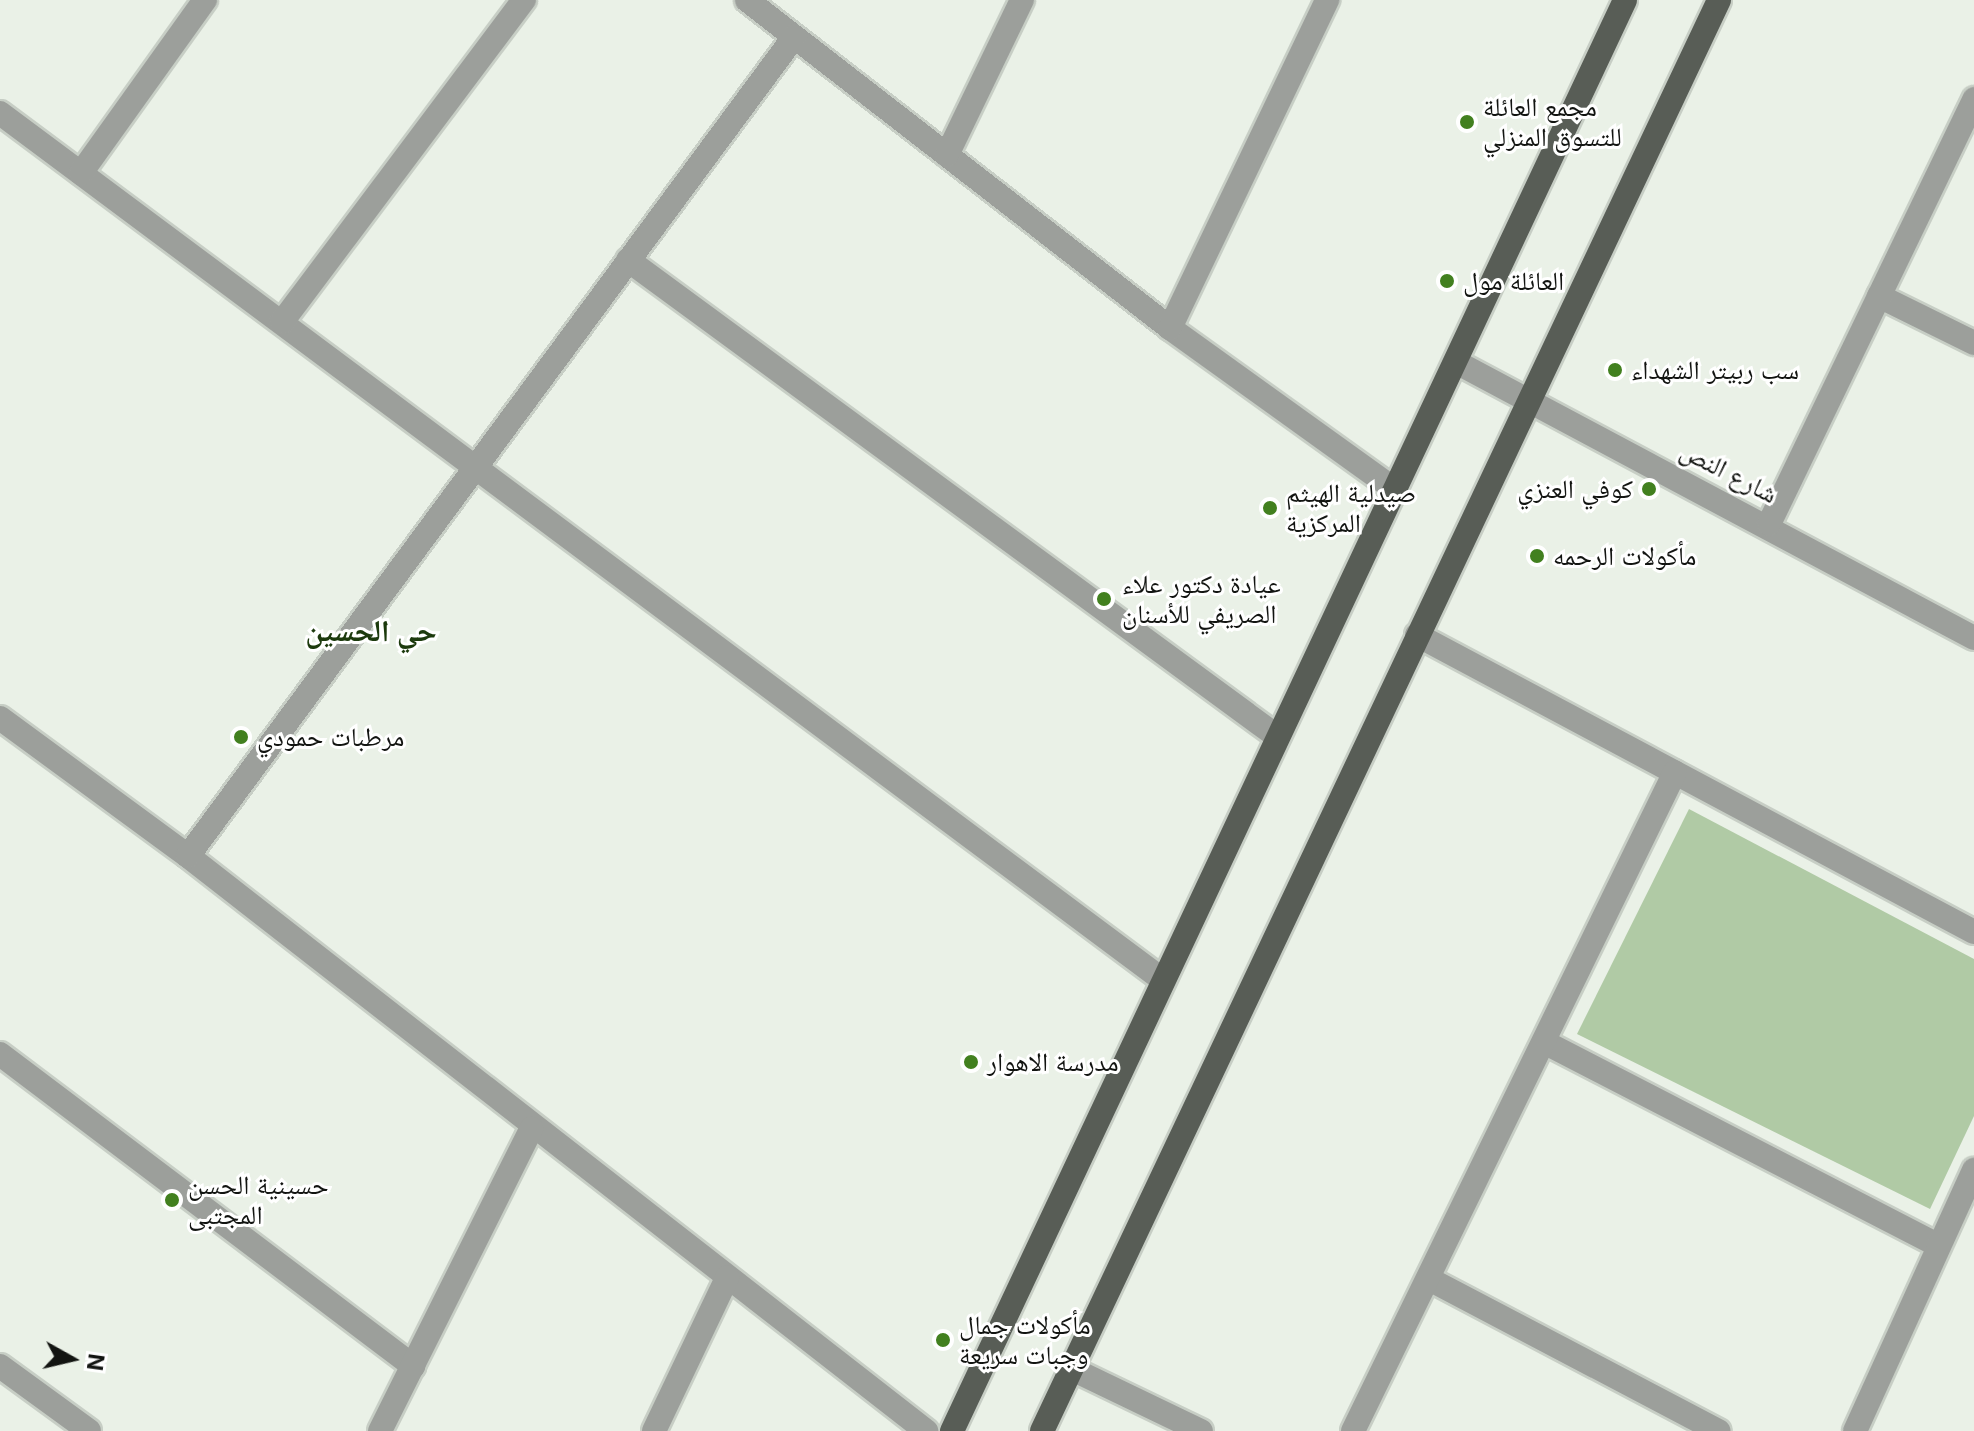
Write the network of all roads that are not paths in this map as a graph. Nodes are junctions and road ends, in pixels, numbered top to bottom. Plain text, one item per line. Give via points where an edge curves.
1 (205, 0) edge
2 (524, 0) edge
3 (747, 0) edge
4 (1022, 0) edge
5 (1327, 0) edge
6 (1625, 0) edge
7 (1719, 0) edge
8 (794, 37) junction
9 (1974, 99) edge
10 (0, 113) edge
11 (947, 155) junction
12 (81, 173) junction
13 (628, 260) junction
14 (1879, 296) junction
15 (282, 322) junction
16 (1170, 328) junction
17 (1974, 343) edge
18 (1456, 362) junction
19 (1529, 400) junction
20 (474, 464) junction
21 (1393, 488) junction
22 (1769, 524) junction
23 (1417, 635) junction
24 (1974, 638) edge
25 (5, 731) edge
26 (1275, 735) junction
27 (1675, 772) junction
28 (188, 856) junction
29 (1974, 932) edge
30 (1160, 978) junction
31 (1544, 1042) junction
32 (0, 1054) edge
33 (531, 1129) junction
34 (1974, 1170) edge
35 (1938, 1245) junction
36 (727, 1278) junction
37 (1429, 1279) junction
38 (0, 1366) edge
39 (413, 1366) junction
40 (1072, 1369) junction
41 (89, 1431) edge
42 (380, 1431) edge
43 (654, 1431) edge
44 (926, 1431) edge
45 (952, 1431) edge
46 (1042, 1431) edge
47 (1201, 1431) edge
48 (1353, 1431) edge
49 (1719, 1431) edge
50 (1855, 1431) edge

1 - 12 street
2 - 15 street
3 - 8 street
4 - 11 street
5 - 16 street
6 - 18 main road
7 - 19 main road
8 - 11 street
8 - 13 street
9 - 14 street
10 - 12 street
11 - 16 street
12 - 15 street
13 - 20 street
13 - 26 street
14 - 17 street
14 - 22 street
15 - 20 street
16 - 21 street
18 - 19 street, شارع النص
18 - 21 main road
19 - 22 street, شارع النص
19 - 23 main road
20 - 28 street
20 - 30 street
21 - 26 main road
22 - 24 street, شارع النص
23 - 27 street
23 - 40 main road
25 - 28 street
26 - 30 main road
27 - 29 street
27 - 31 street
28 - 33 street
30 - 45 main road
31 - 35 street
31 - 37 street
32 - 39 street
33 - 36 street
33 - 39 street
34 - 35 street
35 - 50 street
36 - 43 street
36 - 44 street
37 - 48 street
37 - 49 street
38 - 41 street
39 - 42 street
40 - 46 main road
40 - 47 street

